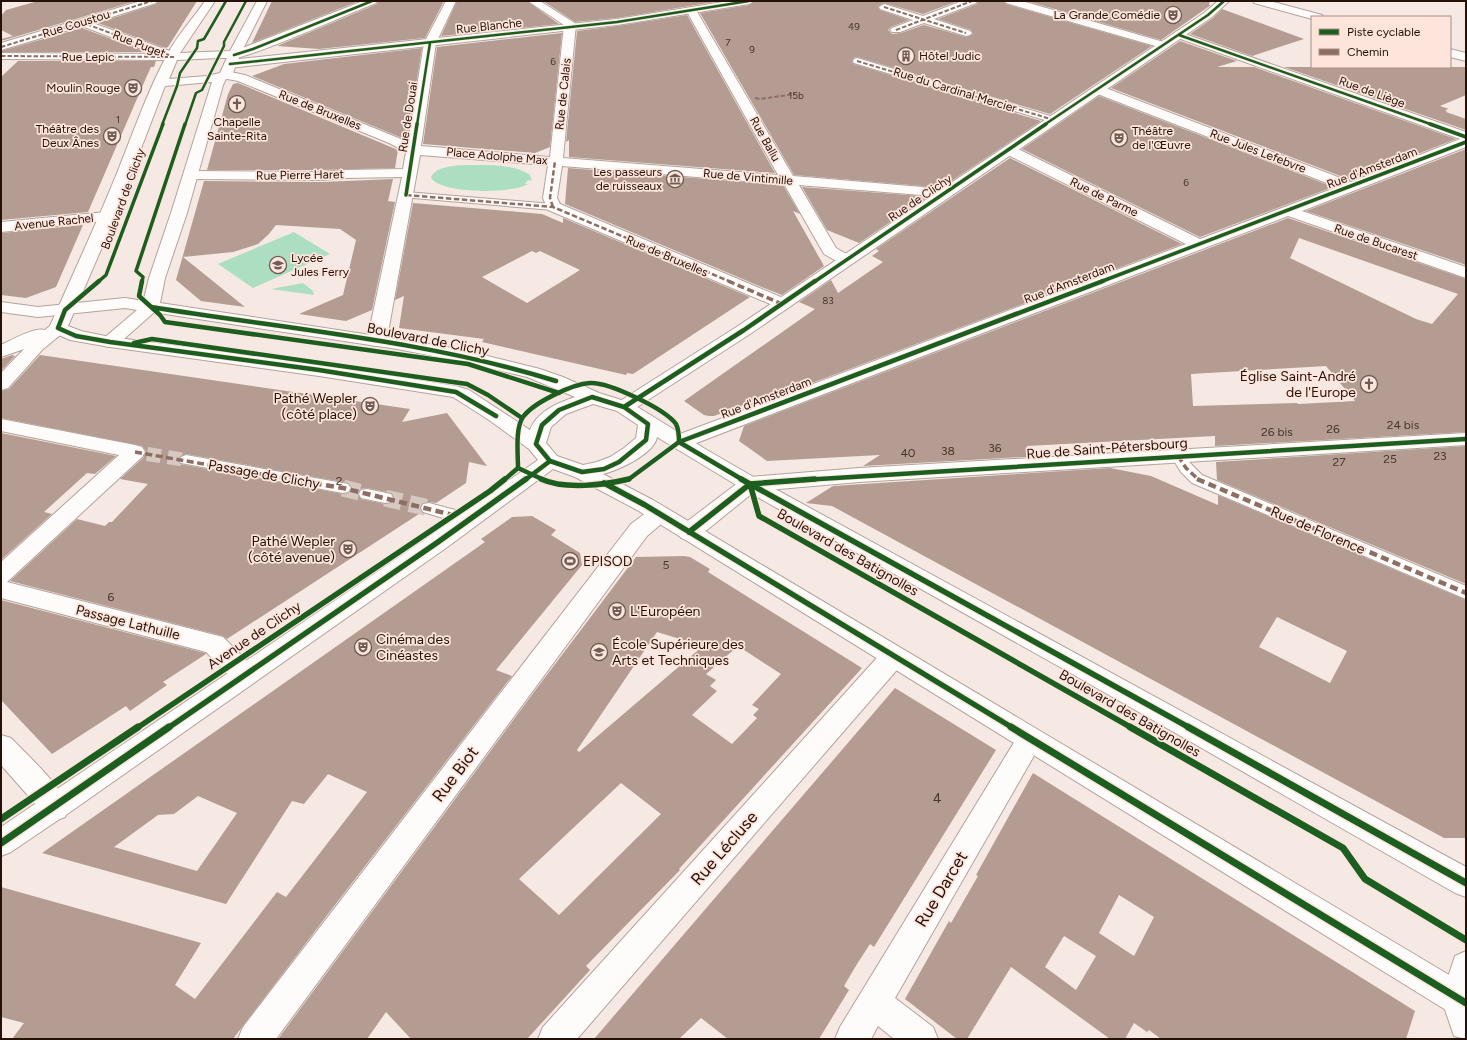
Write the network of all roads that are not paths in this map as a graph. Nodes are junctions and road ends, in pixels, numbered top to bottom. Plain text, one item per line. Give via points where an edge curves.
1 (152, 1) edge
2 (210, 1) edge
3 (262, 1) edge
4 (372, 1) edge
5 (451, 1) edge
6 (532, 1) edge
7 (746, 1) edge
8 (972, 1) edge
9 (1010, 1) edge
10 (1224, 1) edge
11 (1258, 1) edge
12 (884, 7) dead end
13 (691, 10) junction
14 (1314, 16) edge
15 (923, 20) junction
16 (82, 22) junction
17 (570, 27) junction
18 (896, 30) dead end
19 (966, 33) dead end
20 (1179, 35) junction
21 (430, 43) junction
22 (1163, 46) junction
23 (1, 47) edge
24 (1451, 53) edge
25 (1, 56) edge
26 (174, 57) junction
27 (1466, 57) edge
28 (857, 61) dead end
29 (228, 68) junction
30 (160, 83) junction
31 (1099, 90) junction
32 (1054, 120) junction
33 (1466, 136) edge
34 (1466, 142) edge
35 (413, 150) junction
36 (1009, 150) junction
37 (555, 161) junction
38 (410, 174) junction
39 (190, 175) junction
40 (790, 181) junction
41 (1351, 187) junction
42 (406, 195) junction
43 (940, 196) junction
44 (553, 207) junction
45 (1287, 211) junction
46 (106, 216) junction
47 (1, 227) edge
48 (1199, 244) junction
49 (846, 260) junction
50 (1466, 273) edge
51 (782, 304) junction
52 (1, 307) edge
53 (151, 307) junction
54 (65, 310) junction
55 (38, 312) junction
56 (58, 328) junction
57 (376, 341) junction
58 (110, 342) junction
59 (1, 352) edge
60 (1, 384) edge
61 (592, 397) junction
62 (624, 407) junction
63 (648, 424) junction
64 (1, 425) edge
65 (1466, 438) edge
66 (679, 442) junction
67 (536, 444) junction
68 (1178, 456) junction
69 (186, 460) tunnel mouth
70 (550, 461) junction
71 (582, 472) junction
72 (750, 484) junction
73 (343, 488) tunnel mouth
74 (367, 494) tunnel mouth
75 (385, 498) tunnel mouth
76 (429, 508) tunnel mouth
77 (659, 514) junction
78 (453, 515) dead end
79 (689, 532) junction
80 (1, 575) edge
81 (1, 589) edge
82 (1466, 593) edge
83 (893, 657) junction
84 (244, 674) junction
85 (1030, 739) junction
86 (1, 746) edge
87 (55, 808) junction
88 (1, 843) edge
89 (1466, 883) edge
90 (1466, 967) edge
91 (874, 1002) junction
92 (1463, 1008) edge
93 (254, 1039) edge
94 (555, 1039) edge
95 (852, 1039) edge
96 (921, 1039) edge

1 - 16 street, Rue Coustou
2 - 26 street, Boulevard de Clichy via 185,36
3 - 29 street
4 - 29 street via 254,49
5 - 21 street, Rue de Douai
6 - 17 street via 570,24
7 - 13 street, Rue Blanche
8 - 15 street
9 - 22 street
10 - 20 street, Rue de Clichy
11 - 14 street
12 - 15 street
13 - 17 street, Rue Blanche
13 - 40 street, Rue Ballu
15 - 18 street
15 - 19 street
16 - 23 street, Rue Coustou
16 - 26 street, Rue Puget
17 - 21 street, Rue Blanche
17 - 37 street, Rue de Calais
20 - 22 street, Rue de Clichy
20 - 33 street, Rue de Liège
21 - 29 street, Rue Blanche
21 - 35 street, Rue de Douai
22 - 31 street, Rue de Clichy
24 - 27 street
25 - 26 street, Rue Lepic
26 - 29 street via 220,54
26 - 30 street, Boulevard de Clichy
28 - 32 street, Rue du Cardinal Mercier
29 - 30 street
29 - 35 street, Rue de Bruxelles via 256,84
29 - 39 street via 217,85
30 - 46 street, Boulevard de Clichy
31 - 32 street, Rue de Clichy
31 - 41 street, Rue Jules Lefebvre
32 - 36 street, Rue de Clichy
34 - 41 street, Rue d'Amsterdam
35 - 37 street, Place Adolphe Max
35 - 38 street, Rue de Douai
36 - 43 street, Rue de Clichy
36 - 48 street, Rue de Parme
37 - 40 street, Rue de Vintimille
37 - 44 street, Place Adolphe Max via 550,198
38 - 39 street, Rue Pierre Haret
38 - 42 street, Rue de Douai
39 - 53 street via 157,278
40 - 43 street, Rue de Vintimille via 922,191
40 - 49 street, Rue Ballu via 830,250
41 - 45 street, Rue d'Amsterdam
42 - 44 street
42 - 57 street, Rue de Douai
43 - 49 street, Rue de Clichy
44 - 51 street, Rue de Bruxelles
45 - 48 street, Rue d'Amsterdam
45 - 50 street, Rue de Bucarest
46 - 47 street, Avenue Rachel
46 - 54 street, Boulevard de Clichy
48 - 66 street, Rue d'Amsterdam
49 - 51 street, Rue de Clichy
51 - 62 street, Rue de Clichy
52 - 55 street, Boulevard de Clichy
53 - 54 street, Boulevard de Clichy via 125,303
53 - 57 street, Boulevard de Clichy
53 - 58 street
54 - 55 street, Boulevard de Clichy
54 - 56 street, Boulevard de Clichy
55 - 56 street
56 - 58 street via 76,336
56 - 59 street via 31,337
56 - 60 street via 36,346
57 - 61 street, Boulevard de Clichy via 458,355 533,373
58 - 67 street via 319,370 456,392
61 - 62 street
61 - 67 street via 559,410 542,425
62 - 63 street
63 - 66 street, Boulevard des Batignolles
63 - 71 street via 646,440 619,462 604,469
64 - 80 street via 141,453
65 - 68 street, Rue de Saint-Pétersbourg
66 - 72 street, Boulevard des Batignolles
67 - 70 street
68 - 72 street, Rue de Saint-Pétersbourg
68 - 82 street, Rue de Florence via 1197,479
69 - 73 street, Passage de Clichy
70 - 71 street
70 - 84 street, Avenue de Clichy via 468,522
71 - 77 street
72 - 79 street
72 - 89 street, Boulevard des Batignolles
74 - 75 street
76 - 78 street
77 - 79 street
77 - 93 street, Rue Biot via 639,530
79 - 83 street
81 - 84 street, Passage Lathuille via 214,644
83 - 85 street
83 - 94 street, Rue Lécluse
84 - 87 street, Avenue de Clichy
85 - 91 street, Rue Darcet
85 - 92 street
86 - 87 street
87 - 88 street, Avenue de Clichy
90 - 92 street
91 - 95 street, Rue Darcet
91 - 96 street

